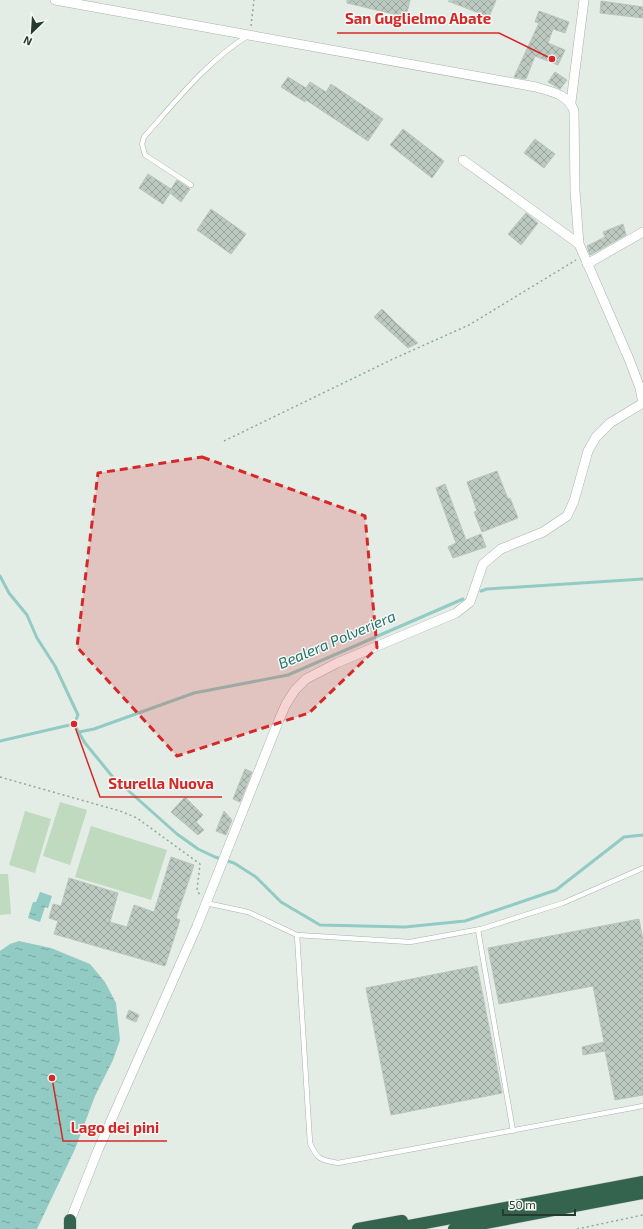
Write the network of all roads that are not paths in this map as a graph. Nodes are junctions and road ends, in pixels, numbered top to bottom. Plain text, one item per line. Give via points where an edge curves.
1 (55, 0) edge
2 (584, 0) edge
3 (249, 35) junction
4 (571, 102) junction
5 (463, 160) dead end
6 (191, 185) dead end
7 (643, 232) edge
8 (579, 244) junction
9 (585, 260) junction
10 (643, 868) edge
11 (206, 903) junction
12 (478, 930) junction
13 (297, 935) junction
14 (643, 1106) edge
15 (513, 1131) junction
16 (643, 1182) edge
17 (643, 1193) edge
18 (480, 1218) junction
19 (69, 1226) edge
20 (358, 1229) edge
21 (393, 1229) edge
22 (454, 1229) edge
23 (466, 1229) edge

1 - 3 street
2 - 4 street
3 - 4 street via 536,87 557,93
3 - 6 lane via 228,48 201,75 148,132 142,144 145,155
4 - 8 street via 574,111 575,191
5 - 8 street
7 - 9 street
8 - 9 street
9 - 11 street via 630,359 643,403 610,423 596,436 588,450 574,501 567,516 543,532 502,549 483,564 470,602 456,612 337,663 306,679 295,690 281,715
10 - 12 lane via 563,903
11 - 13 lane via 248,912
11 - 19 street via 98,1150
12 - 13 lane via 410,942
12 - 15 lane
13 - 15 lane via 310,1142 316,1155 323,1161 338,1163
14 - 15 lane
16 - 18 highway
17 - 18 highway
18 - 20 highway via 422,1217
18 - 21 highway
18 - 22 highway
18 - 23 highway

